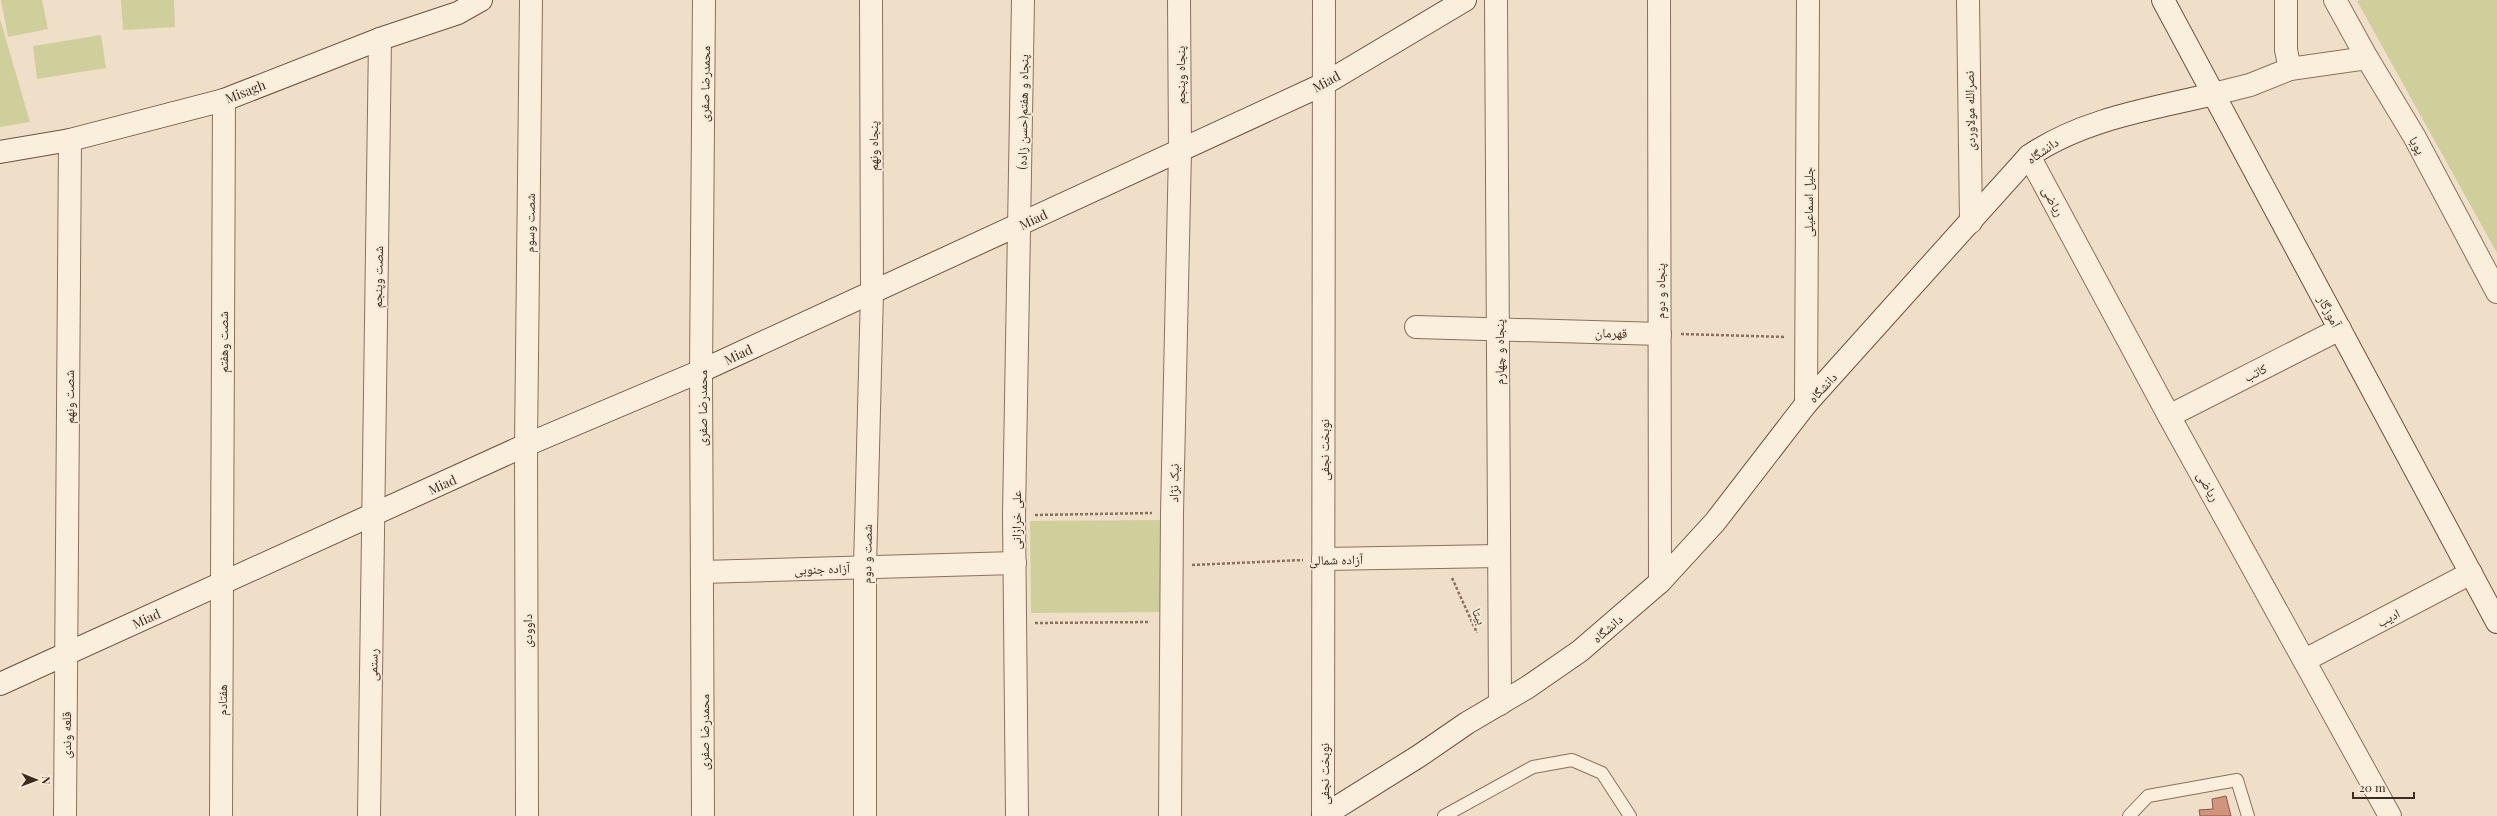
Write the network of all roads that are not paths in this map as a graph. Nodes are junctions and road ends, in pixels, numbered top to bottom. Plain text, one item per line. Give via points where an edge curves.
1 (481, 0) edge
2 (531, 0) edge
3 (704, 0) edge
4 (871, 0) edge
5 (1023, 0) edge
6 (1179, 0) edge
7 (1324, 0) edge
8 (1465, 0) edge
9 (1496, 0) edge
10 (1659, 0) edge
11 (1808, 0) edge
12 (1968, 0) edge
13 (2163, 0) edge
14 (2286, 0) edge
15 (2335, 0) edge
16 (458, 6) edge
17 (380, 39) junction
18 (2367, 58) junction
19 (2290, 69) junction
20 (1324, 84) junction
21 (2214, 94) junction
22 (224, 100) junction
23 (70, 140) junction
24 (1180, 151) junction
25 (0, 152) edge
26 (2029, 156) junction
27 (1971, 222) junction
28 (1021, 224) junction
29 (872, 292) junction
30 (2497, 292) edge
31 (1416, 328) dead end
32 (2340, 329) junction
33 (1498, 330) junction
34 (1660, 334) junction
35 (701, 371) junction
36 (1806, 404) junction
37 (2170, 416) junction
38 (526, 445) junction
39 (374, 514) junction
40 (1499, 556) junction
41 (1323, 559) junction
42 (1015, 563) junction
43 (865, 567) junction
44 (702, 572) junction
45 (2471, 573) junction
46 (1660, 582) junction
47 (220, 584) junction
48 (2497, 622) edge
49 (66, 654) junction
50 (2305, 660) junction
51 (0, 684) edge
52 (1500, 704) junction
53 (65, 816) edge
54 (221, 816) edge
55 (370, 816) edge
56 (526, 816) edge
57 (703, 816) edge
58 (865, 816) edge
59 (1017, 816) edge
60 (1170, 816) edge
61 (1323, 816) edge
62 (1444, 816) edge
63 (1630, 816) edge
64 (2129, 816) edge
65 (2248, 816) edge
66 (2390, 816) edge

1 - 16 street, Misagh
2 - 38 street, شصت وسوم
3 - 35 street, محمدرضا صفری
4 - 29 street, پنجاه ونهم
5 - 28 street, (حسن زاده)پنجاه و هفتم
6 - 24 street, پنجاه وپنجم
7 - 20 street, نوبخت نجفی
8 - 20 street, Miad
9 - 33 street, پنجاه و چهارم
10 - 34 street, پنجاه و دوم
11 - 36 street, جلیل اسماعیلی
12 - 27 street, نصرالله مولاوردی
13 - 21 street, آموزگار
14 - 19 street via 2286,50
15 - 18 street, پویا
16 - 17 street, Misagh
17 - 22 street, Misagh
17 - 39 street, شصت وپنجم
18 - 19 street, دانشگاه
18 - 30 street, پویا via 2414,136
19 - 21 street, دانشگاه via 2250,85
20 - 24 street, Miad
20 - 41 street, نوبخت نجفی
21 - 26 street, دانشگاه via 2131,113 2084,128 2051,141
21 - 32 street, آموزگار
22 - 23 street, Misagh
22 - 47 street, شصت وهفتم
23 - 25 street, Misagh
23 - 49 street, شصت ونهم
24 - 28 street, Miad
24 - 60 street, نیک نژاد via 1172,512
26 - 27 street, دانشگاه
26 - 37 street, ریاضی
27 - 36 street, دانشگاه
28 - 29 street, Miad
28 - 42 street, علی خرازانی
29 - 35 street, Miad
29 - 43 street, شصت و دوم
31 - 33 street, قهرمان
32 - 37 street, کاتب
32 - 45 street, آموزگار
33 - 34 street, قهرمان
33 - 40 street, پنجاه و چهارم
34 - 46 street, پنجاه و دوم
35 - 38 street, Miad
35 - 44 street, محمدرضا صفری
36 - 46 street, دانشگاه via 1715,522
37 - 50 street, ریاضی
38 - 39 street, Miad
38 - 56 street, داوودی
39 - 47 street, Miad
39 - 55 street, رستمی
40 - 41 street, آزاده شمالی
40 - 52 street, پنجاه و چهارم
41 - 61 street, نوبخت نجفی
42 - 43 street, آزاده جنوبی
42 - 59 street, علی خرازانی
43 - 44 street, آزاده جنوبی
43 - 58 street, شصت و دوم
44 - 57 street, محمدرضا صفری
45 - 48 street, آموزگار
45 - 50 street, ادیب
46 - 52 street, دانشگاه via 1580,651
47 - 49 street, Miad
47 - 54 street, هفتادم
49 - 51 street, Miad
49 - 53 street, قلعه وندی
50 - 66 street, ریاضی
52 - 61 street, دانشگاه
62 - 63 lane via 1533,768 1572,760 1602,773
64 - 65 lane via 2148,796 2237,780

